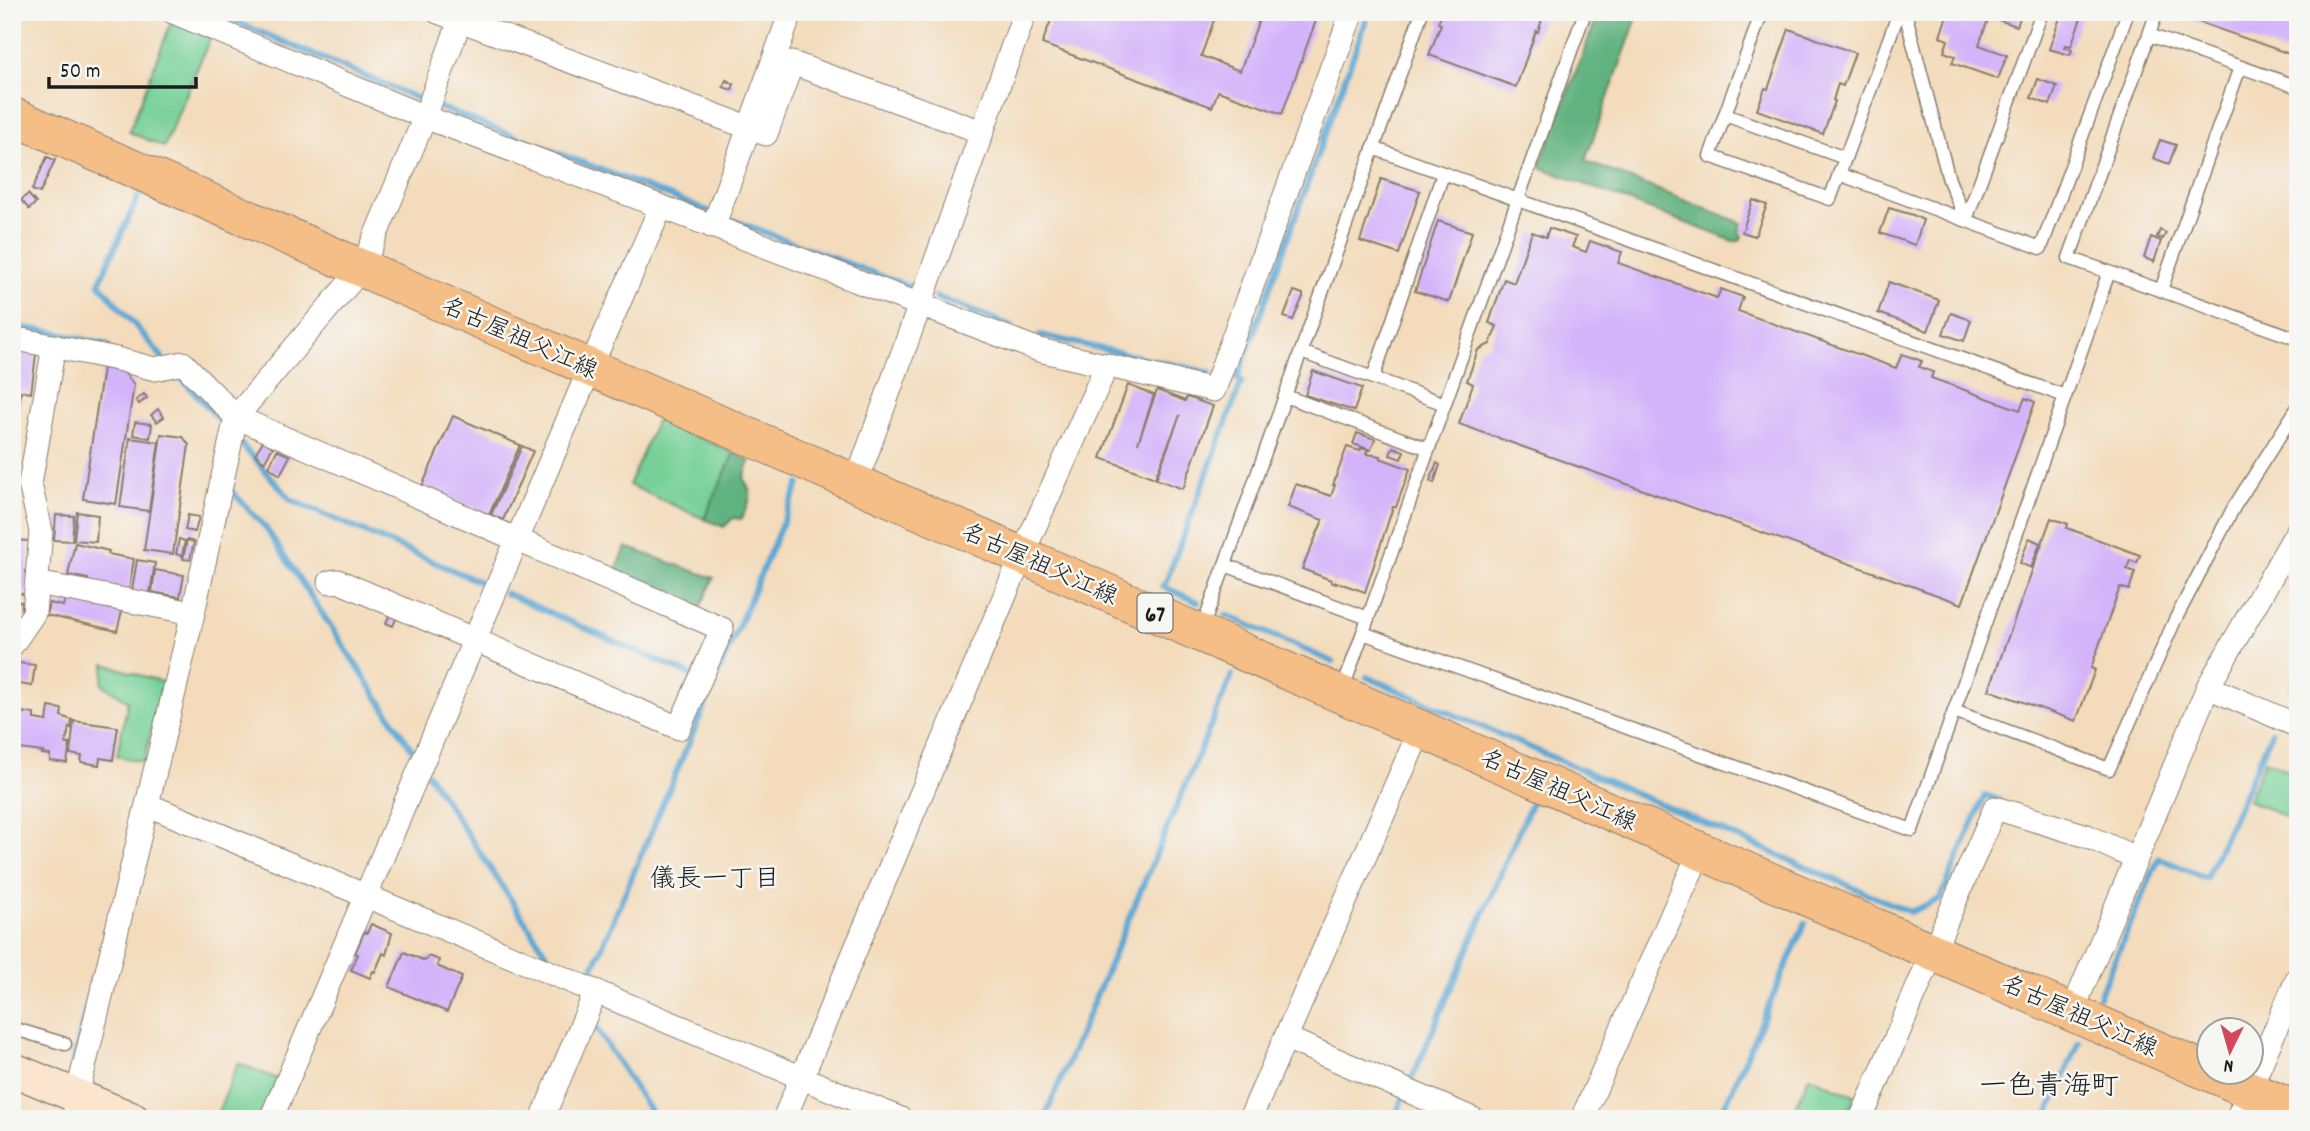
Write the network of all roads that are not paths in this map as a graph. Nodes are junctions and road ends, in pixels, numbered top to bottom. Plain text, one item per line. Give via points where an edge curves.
1 (173, 12) edge
2 (438, 12) edge
3 (791, 12) edge
4 (1025, 12) edge
5 (1352, 12) edge
6 (1422, 12) edge
7 (1585, 12) edge
8 (1762, 12) edge
9 (1899, 12) edge
10 (1905, 12) edge
11 (2042, 12) edge
12 (2128, 12) edge
13 (2157, 12) edge
14 (461, 16) edge
15 (2149, 35) junction
16 (2240, 67) junction
17 (2298, 87) edge
18 (1725, 115) junction
19 (12, 116) edge
20 (425, 117) junction
21 (749, 128) junction
22 (982, 132) junction
23 (1373, 148) junction
24 (1845, 158) junction
25 (1443, 174) junction
26 (1839, 174) junction
27 (1518, 200) junction
28 (661, 207) junction
29 (1966, 220) junction
30 (713, 227) junction
31 (362, 268) junction
32 (2109, 272) junction
33 (2161, 290) junction
34 (920, 305) junction
35 (12, 338) edge
36 (2298, 339) edge
37 (54, 346) junction
38 (1301, 352) junction
39 (1107, 365) junction
40 (590, 368) junction
41 (1373, 378) junction
42 (1285, 396) junction
43 (2065, 396) junction
44 (1445, 404) junction
45 (2298, 407) edge
46 (236, 417) junction
47 (1429, 449) junction
48 (856, 483) junction
49 (2298, 530) edge
50 (517, 540) junction
51 (1022, 555) junction
52 (1225, 565) junction
53 (330, 582) dead end
54 (37, 583) junction
55 (194, 613) junction
56 (1368, 618) junction
57 (1363, 632) junction
58 (1201, 633) junction
59 (475, 640) junction
60 (12, 645) edge
61 (2208, 687) junction
62 (1342, 693) junction
63 (1954, 711) junction
64 (2298, 726) edge
65 (1421, 728) junction
66 (148, 805) junction
67 (1700, 851) junction
68 (2135, 858) junction
69 (367, 895) junction
70 (1934, 952) junction
71 (2298, 978) edge
72 (596, 990) junction
73 (2072, 1012) junction
74 (12, 1028) edge
75 (1286, 1038) junction
76 (65, 1044) dead end
77 (12, 1069) edge
78 (802, 1077) junction
79 (2243, 1104) edge
80 (76, 1108) edge
81 (2298, 1111) edge
82 (132, 1119) edge
83 (271, 1119) edge
84 (542, 1119) edge
85 (784, 1119) edge
86 (901, 1119) edge
87 (1250, 1119) edge
88 (1473, 1119) edge
89 (1583, 1119) edge
90 (1860, 1119) edge

1 - 20 street
2 - 14 street
3 - 21 street
4 - 22 street
5 - 39 street via 1214,390
6 - 23 lane
7 - 27 lane
8 - 18 lane
9 - 24 lane
10 - 29 lane via 1949,180
11 - 29 lane
12 - 29 lane via 2041,248
13 - 15 lane
14 - 20 street
14 - 21 street
15 - 16 lane
15 - 32 lane via 2069,258
16 - 17 lane
16 - 33 lane
18 - 24 lane
18 - 26 lane via 1710,156 1830,199
19 - 31 main road, 名古屋祖父江線 / 67
20 - 28 street
20 - 31 street
21 - 22 street via 766,134 792,63
21 - 30 street
22 - 34 street
23 - 25 lane
23 - 38 lane
24 - 26 lane
25 - 27 lane
25 - 41 lane
26 - 29 lane
27 - 43 lane
27 - 44 lane
28 - 30 street
28 - 40 street
30 - 34 street
31 - 40 main road, 名古屋祖父江線 / 67
31 - 46 street
32 - 33 lane
32 - 43 lane
33 - 36 lane
34 - 39 street via 1039,350
34 - 48 street
35 - 37 street
37 - 46 street via 155,369 183,363
37 - 54 street via 30,484 41,531
38 - 41 lane
38 - 42 lane
39 - 51 street
40 - 48 main road, 名古屋祖父江線 / 67
40 - 50 street
41 - 44 lane
42 - 47 lane
42 - 52 lane
43 - 63 lane
44 - 47 lane
45 - 63 lane via 2234,507 2175,620 2109,769
46 - 50 street
46 - 55 street
47 - 56 lane
48 - 51 main road, 名古屋祖父江線 / 67
49 - 61 street
50 - 59 street
50 - 59 street via 722,629 679,728
51 - 58 main road, 名古屋祖父江線 / 67
51 - 78 street
52 - 56 lane
52 - 58 lane
53 - 59 street via 338,581
54 - 55 street
54 - 60 street via 34,613
55 - 66 street
56 - 57 lane
57 - 62 lane
57 - 63 lane via 1912,830
58 - 62 main road, 名古屋祖父江線 / 67
59 - 69 street
61 - 64 street
61 - 68 street
62 - 65 main road, 名古屋祖父江線 / 67
65 - 67 main road, 名古屋祖父江線 / 67
65 - 75 street
66 - 69 street
66 - 80 street
67 - 70 main road, 名古屋祖父江線 / 67
67 - 89 street
68 - 70 street via 2087,836 1995,808
68 - 73 street
69 - 72 street
69 - 83 street
70 - 73 main road, 名古屋祖父江線 / 67
70 - 90 street
71 - 79 street
72 - 78 street
72 - 84 street
73 - 79 main road, 名古屋祖父江線 / 67
74 - 76 lane
75 - 87 street
75 - 88 street
77 - 80 street
78 - 85 street
78 - 86 street
79 - 81 main road, 名古屋祖父江線 / 67
80 - 82 street

